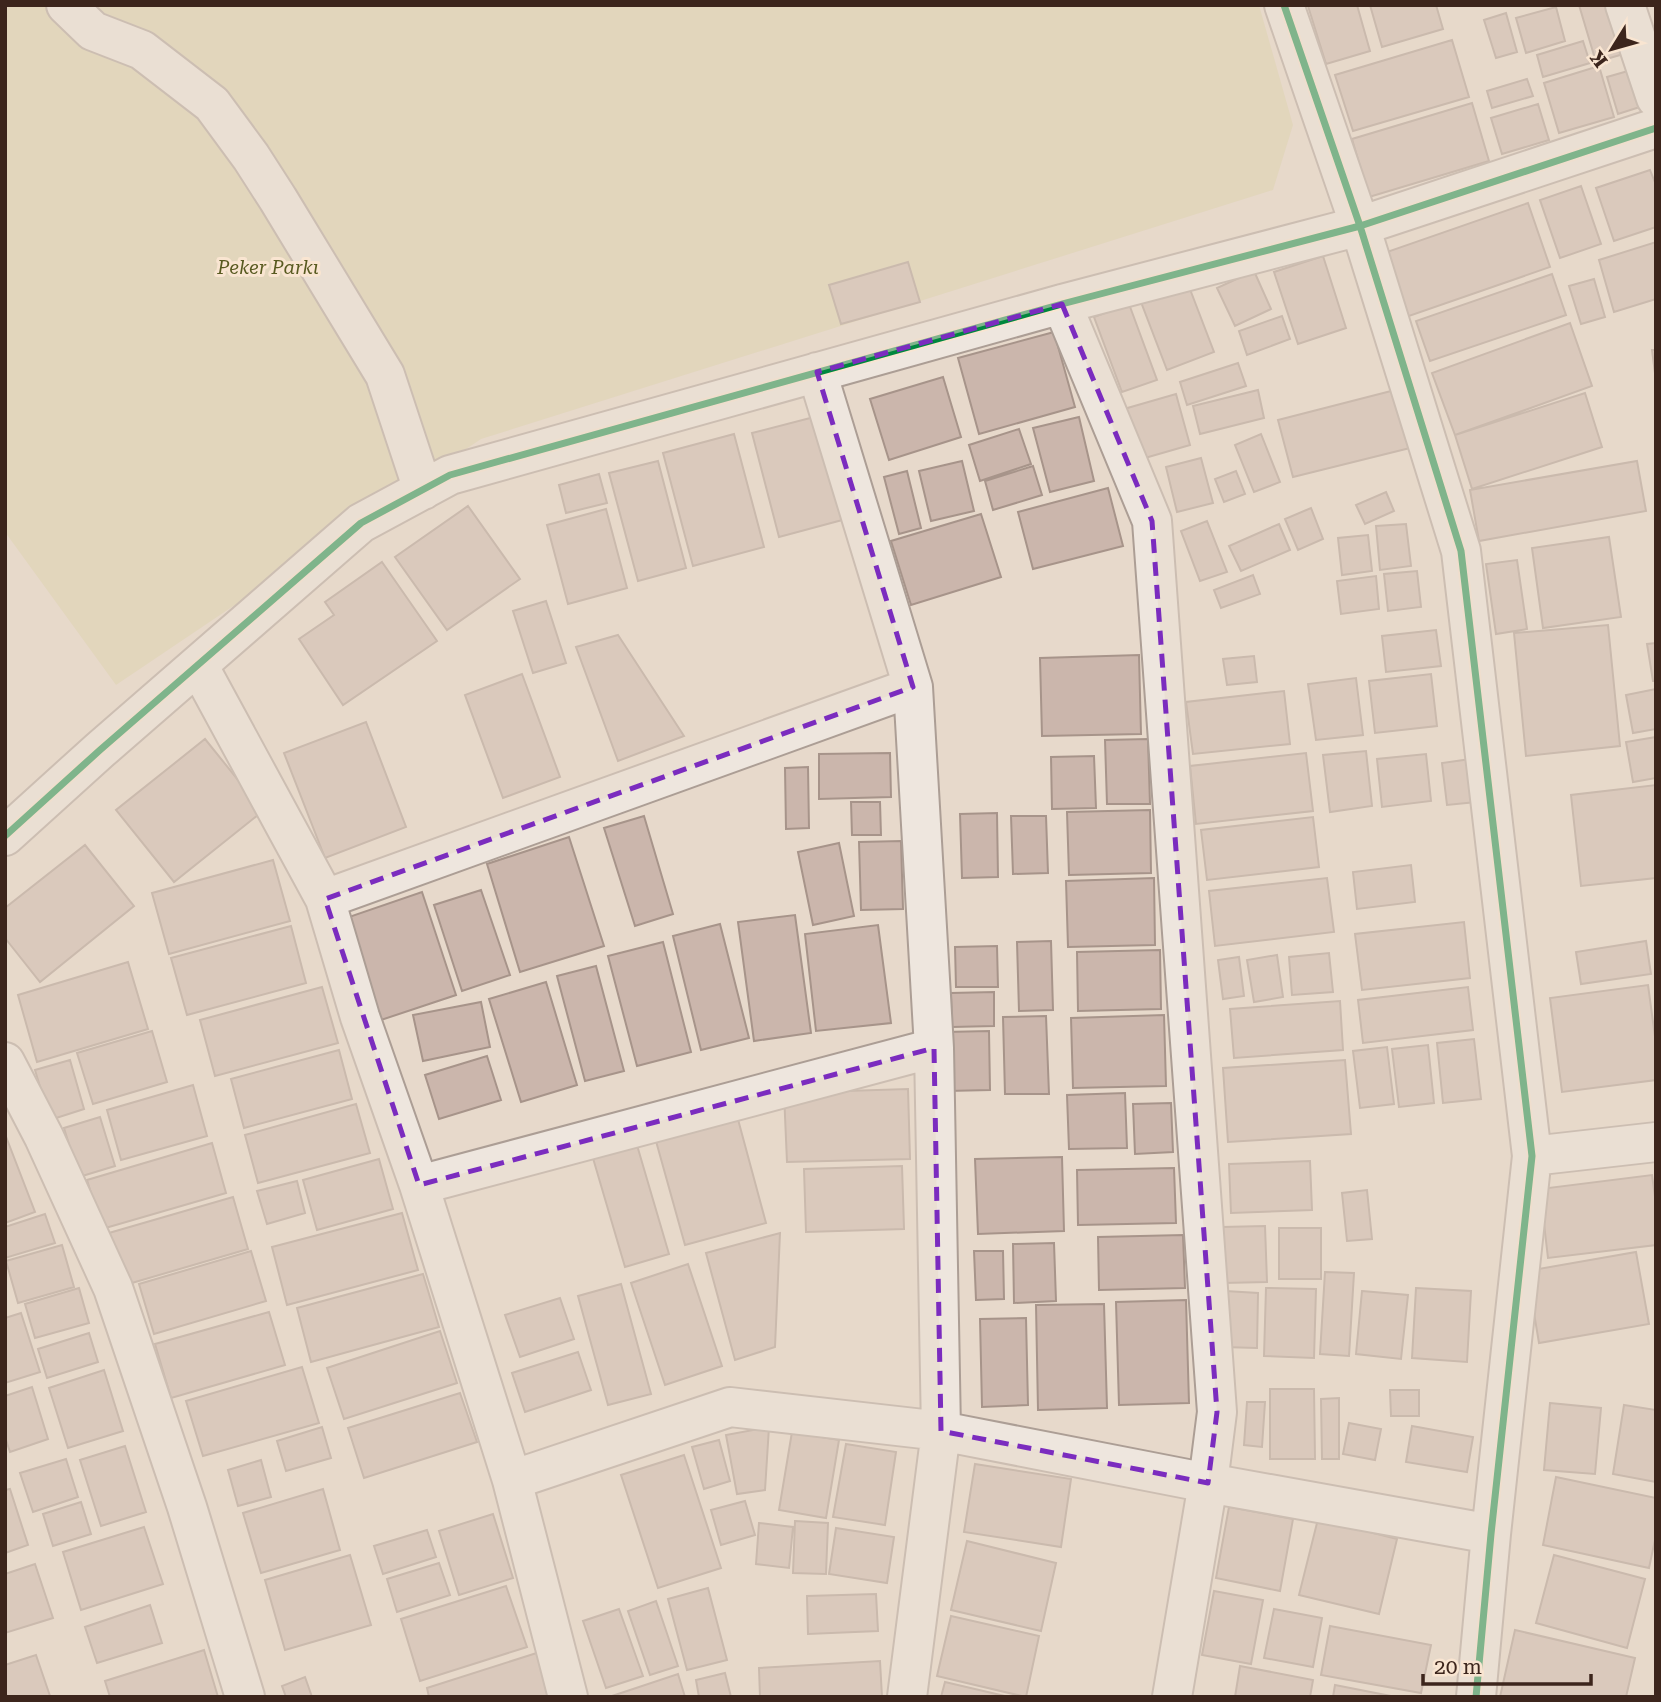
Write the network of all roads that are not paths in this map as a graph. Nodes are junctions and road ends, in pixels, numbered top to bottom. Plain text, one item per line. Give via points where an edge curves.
1 (66, 5) edge
2 (1284, 5) edge
3 (1625, 5) edge
4 (1656, 98) edge
5 (1656, 128) edge
6 (1360, 226) junction
7 (1062, 304) junction
8 (817, 372) junction
9 (424, 489) junction
10 (198, 665) junction
11 (912, 687) junction
12 (5, 836) edge
13 (325, 899) junction
14 (934, 1048) junction
15 (5, 1062) edge
16 (1656, 1142) edge
17 (1532, 1156) junction
18 (419, 1185) junction
19 (941, 1431) junction
20 (512, 1480) junction
21 (1208, 1483) junction
22 (1491, 1534) junction
23 (245, 1697) edge
24 (568, 1697) edge
25 (907, 1697) edge
26 (1172, 1697) edge
27 (1476, 1697) edge

1 - 9 street via 93,31 142,50 212,104 278,199 385,375
2 - 6 street
3 - 4 street
5 - 6 street
6 - 7 street
6 - 17 street via 1461,551
7 - 8 street
7 - 21 street via 1152,520 1217,1412
8 - 9 street via 450,475
8 - 11 street
9 - 10 street via 361,523
10 - 12 street
10 - 13 street
11 - 13 street
11 - 14 street
13 - 18 street via 360,1017
14 - 18 street
14 - 19 street
15 - 23 street via 113,1288
16 - 17 street
17 - 22 street
18 - 20 street
19 - 20 street via 730,1407
19 - 21 street
19 - 25 street
20 - 24 street
21 - 22 street
21 - 26 street
22 - 27 street

